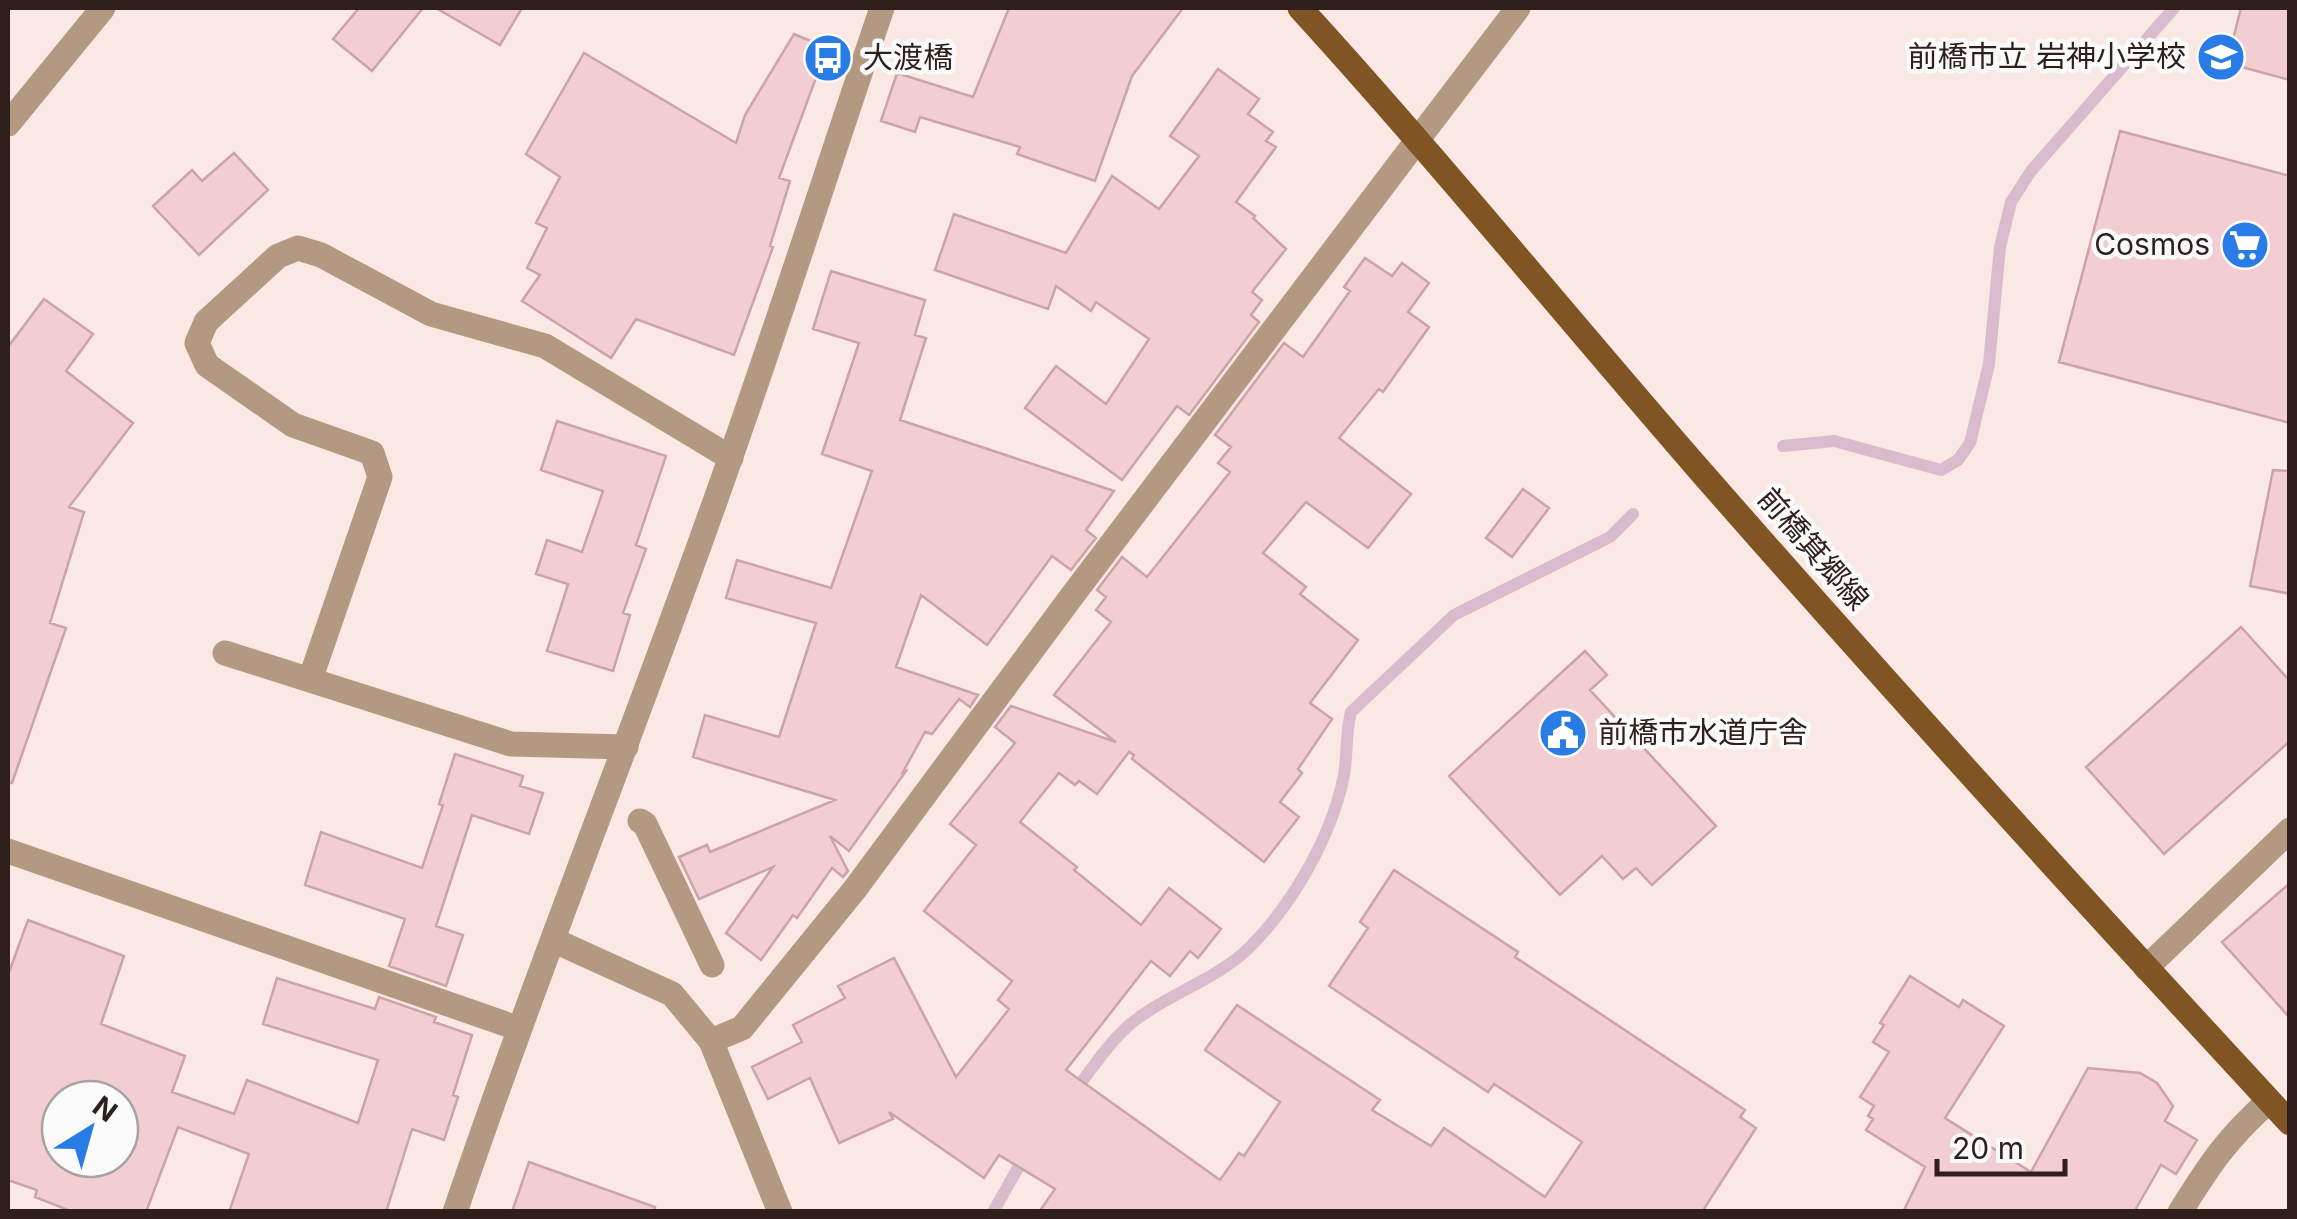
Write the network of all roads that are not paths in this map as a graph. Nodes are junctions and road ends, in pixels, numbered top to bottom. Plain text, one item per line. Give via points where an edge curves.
1 (103, 8) edge
2 (882, 8) edge
3 (1300, 8) edge
4 (1518, 8) edge
5 (8, 124) edge
6 (1419, 138) junction
7 (731, 458) junction
8 (225, 654) dead end
9 (310, 680) junction
10 (626, 747) junction
11 (640, 821) dead end
12 (2290, 830) edge
13 (8, 851) edge
14 (553, 940) junction
15 (712, 966) dead end
16 (2146, 968) junction
17 (518, 1028) junction
18 (710, 1041) junction
19 (2269, 1101) junction
20 (2290, 1123) edge
21 (454, 1212) edge
22 (780, 1212) edge
23 (2180, 1212) edge

1 - 5 street
2 - 7 street
3 - 6 main road, 前橋箕郷線
4 - 6 street
6 - 16 main road, 前橋箕郷線 via 1707,478
6 - 18 street via 855,889 742,1028
7 - 9 street via 545,346 431,314 321,255 298,248 278,256 206,322 198,343 207,365 293,425 372,453 380,477
7 - 10 street
8 - 9 street
9 - 10 street via 511,744
10 - 14 street
11 - 15 street
12 - 16 street
13 - 17 street
14 - 17 street
14 - 18 street via 672,994
16 - 19 main road, 前橋箕郷線
17 - 21 street
18 - 22 street
19 - 20 main road, 前橋箕郷線
19 - 23 street via 2219,1150

